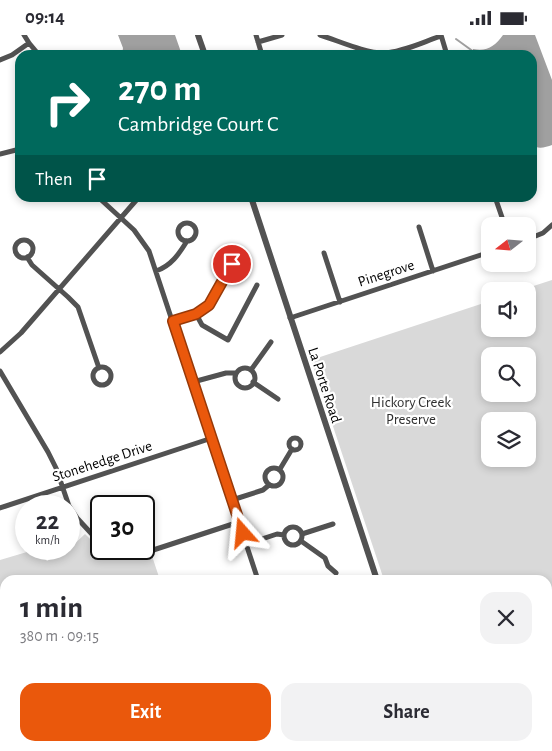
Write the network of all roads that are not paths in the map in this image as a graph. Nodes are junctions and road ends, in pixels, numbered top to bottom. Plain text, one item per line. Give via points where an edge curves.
1 (24, 35) edge
2 (198, 35) edge
3 (256, 35) edge
4 (282, 35) edge
5 (320, 35) edge
6 (441, 35) edge
7 (258, 42) junction
8 (29, 43) junction
9 (19, 50) edge
10 (35, 50) edge
11 (203, 50) edge
12 (260, 50) edge
13 (368, 50) edge
14 (400, 50) edge
15 (446, 50) edge
16 (15, 53) edge
17 (0, 60) edge
18 (15, 150) edge
19 (0, 155) edge
20 (103, 202) edge
21 (135, 202) edge
22 (253, 202) edge
23 (497, 202) edge
24 (502, 217) edge
25 (121, 218) junction
26 (552, 225) edge
27 (419, 227) dead end
28 (536, 236) edge
29 (187, 241) dead end
30 (324, 253) dead end
31 (481, 255) edge
32 (27, 257) dead end
33 (232, 264) dead end
34 (156, 271) junction
35 (434, 271) junction
36 (257, 285) dead end
37 (59, 289) junction
38 (340, 302) junction
39 (196, 314) junction
40 (290, 319) junction
41 (173, 321) junction
42 (271, 342) dead end
43 (0, 352) edge
44 (100, 368) dead end
45 (251, 370) junction
46 (0, 371) edge
47 (236, 373) junction
48 (193, 382) junction
49 (253, 382) junction
50 (278, 399) dead end
51 (212, 437) junction
52 (292, 449) dead end
53 (280, 469) junction
54 (269, 485) junction
55 (62, 487) junction
56 (232, 500) junction
57 (0, 508) edge
58 (239, 522) junction
59 (333, 524) dead end
60 (90, 532) edge
61 (302, 534) junction
62 (284, 535) junction
63 (301, 541) junction
64 (246, 544) junction
65 (155, 549) edge
66 (336, 573) dead end
67 (256, 575) edge
68 (375, 575) edge

1 - 8 street
2 - 11 street
3 - 7 street
4 - 7 street
5 - 13 street
6 - 14 street
6 - 15 street
7 - 12 street
8 - 9 street
8 - 10 street
16 - 17 street
18 - 19 street
20 - 25 street
21 - 25 street
22 - 40 street, La Porte Road
23 - 24 street
25 - 34 street via 145,244
25 - 37 street
26 - 28 street
27 - 35 street
29 - 34 street via 167,266
30 - 38 street
31 - 35 street, Pinegrove
32 - 37 street
33 - 39 street via 209,305
34 - 41 street
35 - 38 street, Pinegrove
36 - 39 street via 228,340 202,325
37 - 43 street
37 - 44 street via 78,307
38 - 40 street, Pinegrove
39 - 41 street
40 - 68 street, La Porte Road
41 - 48 street
42 - 45 street
45 - 47 street via 242,368
45 - 49 street
46 - 55 street via 48,452
47 - 48 street
47 - 49 street via 235,380 240,386 247,387
48 - 51 street
49 - 50 street
51 - 55 street, Stonehedge Drive
51 - 56 street
52 - 53 street
53 - 54 street via 284,475 282,482 276,486
53 - 54 street via 272,468 266,472 265,479
54 - 56 street
55 - 57 street, Stonehedge Drive
55 - 60 street via 69,506
56 - 58 street
58 - 64 street
58 - 65 street
59 - 61 street
61 - 62 street via 291,527
61 - 63 street
62 - 63 street via 292,545
62 - 64 street via 277,534
63 - 66 street via 324,558
64 - 67 street

